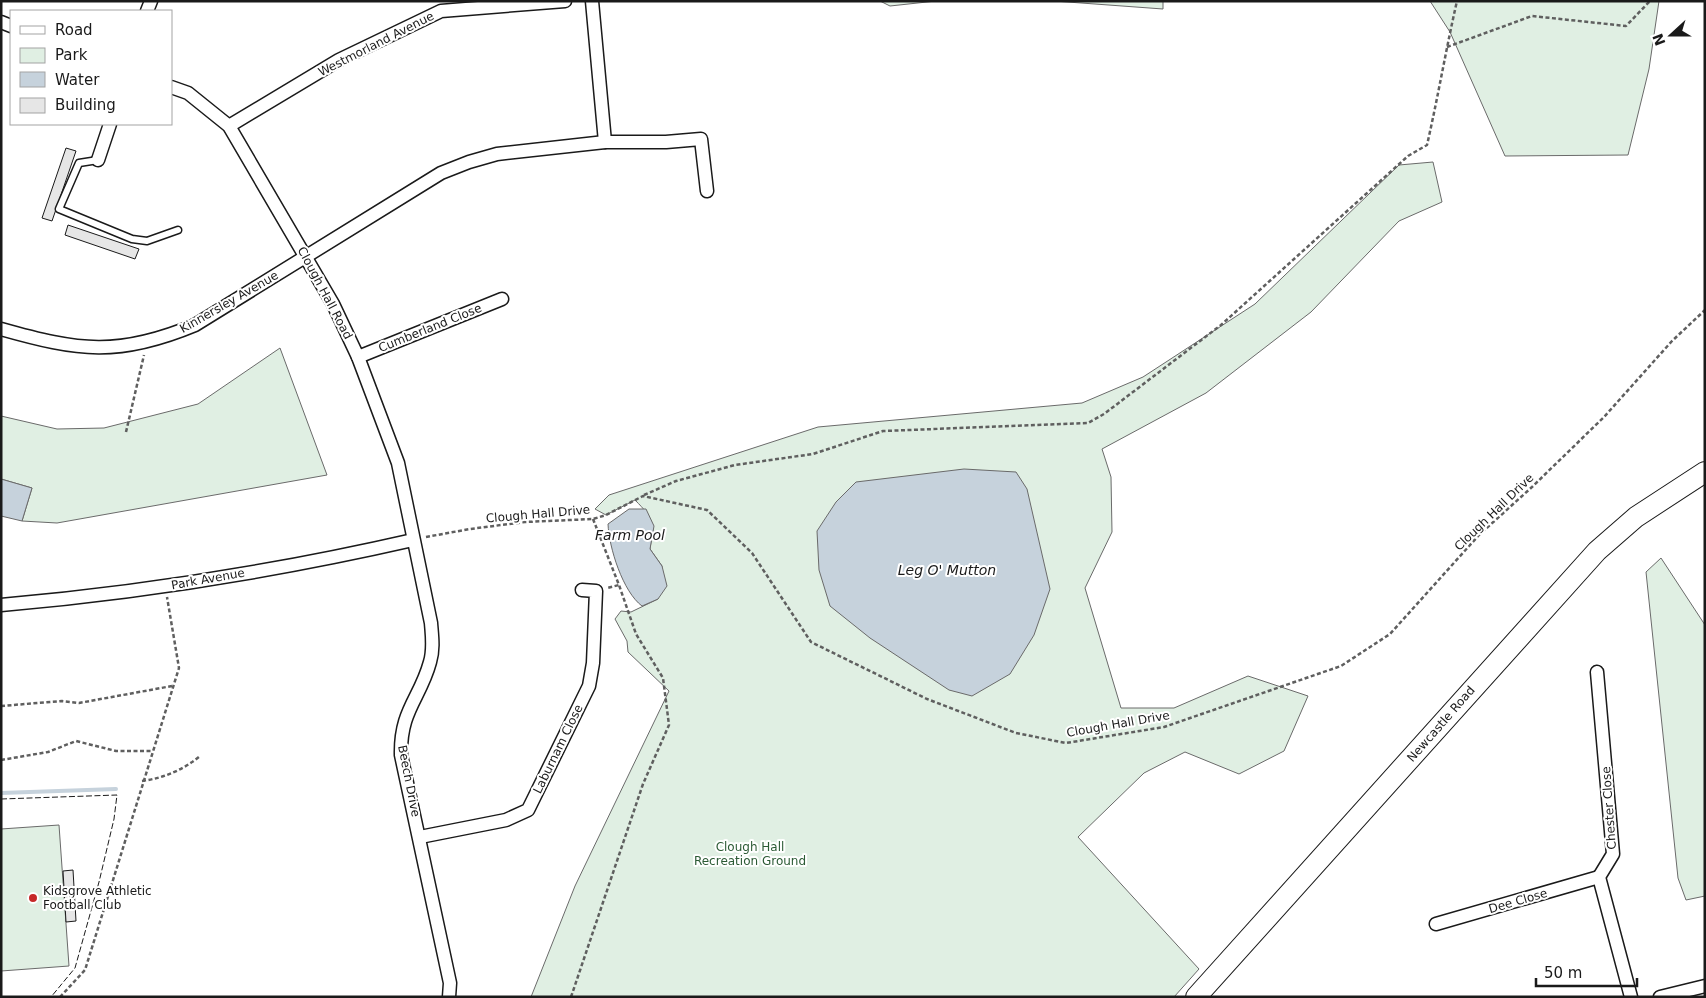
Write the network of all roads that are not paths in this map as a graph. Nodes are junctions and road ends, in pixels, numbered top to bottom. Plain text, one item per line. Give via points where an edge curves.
1 (565, 1) edge
2 (592, 1) edge
3 (172, 87) edge
4 (110, 125) edge
5 (230, 126) junction
6 (604, 142) junction
7 (98, 160) joint
8 (707, 191) dead end
9 (178, 230) dead end
10 (307, 256) junction
11 (502, 299) dead end
12 (1, 329) edge
13 (358, 357) junction
14 (1705, 472) edge
15 (413, 540) junction
16 (582, 590) dead end
17 (1, 604) edge
18 (1597, 672) dead end
19 (420, 837) junction
20 (1599, 877) junction
21 (1436, 924) dead end
22 (1705, 986) edge
23 (449, 997) edge
24 (1196, 997) edge
25 (1631, 997) edge
26 (1660, 997) edge

1 - 5 street, Westmorland Avenue via 441,11 339,60
2 - 6 street
3 - 5 street, Clough Hall Road via 188,94
4 - 7 street
5 - 10 street, Clough Hall Road
6 - 8 street via 701,139
6 - 10 street via 497,154 469,162 441,173
7 - 9 lane via 79,163 59,208 132,240 146,241
10 - 12 street, Kinnersley Avenue via 195,325 146,343 103,348 69,346
10 - 13 street, Clough Hall Road
11 - 13 street, Cumberland Close
13 - 15 street, Clough Hall Road via 398,463
14 - 24 highway, Newcastle Road via 1636,517 1597,551
15 - 17 street, Park Avenue via 165,586 83,598
15 - 19 street, Beech Drive via 433,647 430,663 405,717 401,736 401,755
16 - 19 street, Laburnam Close via 596,591 589,686 528,810 506,820
18 - 20 street, Chester Close via 1613,854
19 - 23 street, Beech Drive via 450,983
20 - 21 street, Dee Close
20 - 25 street
22 - 26 street

